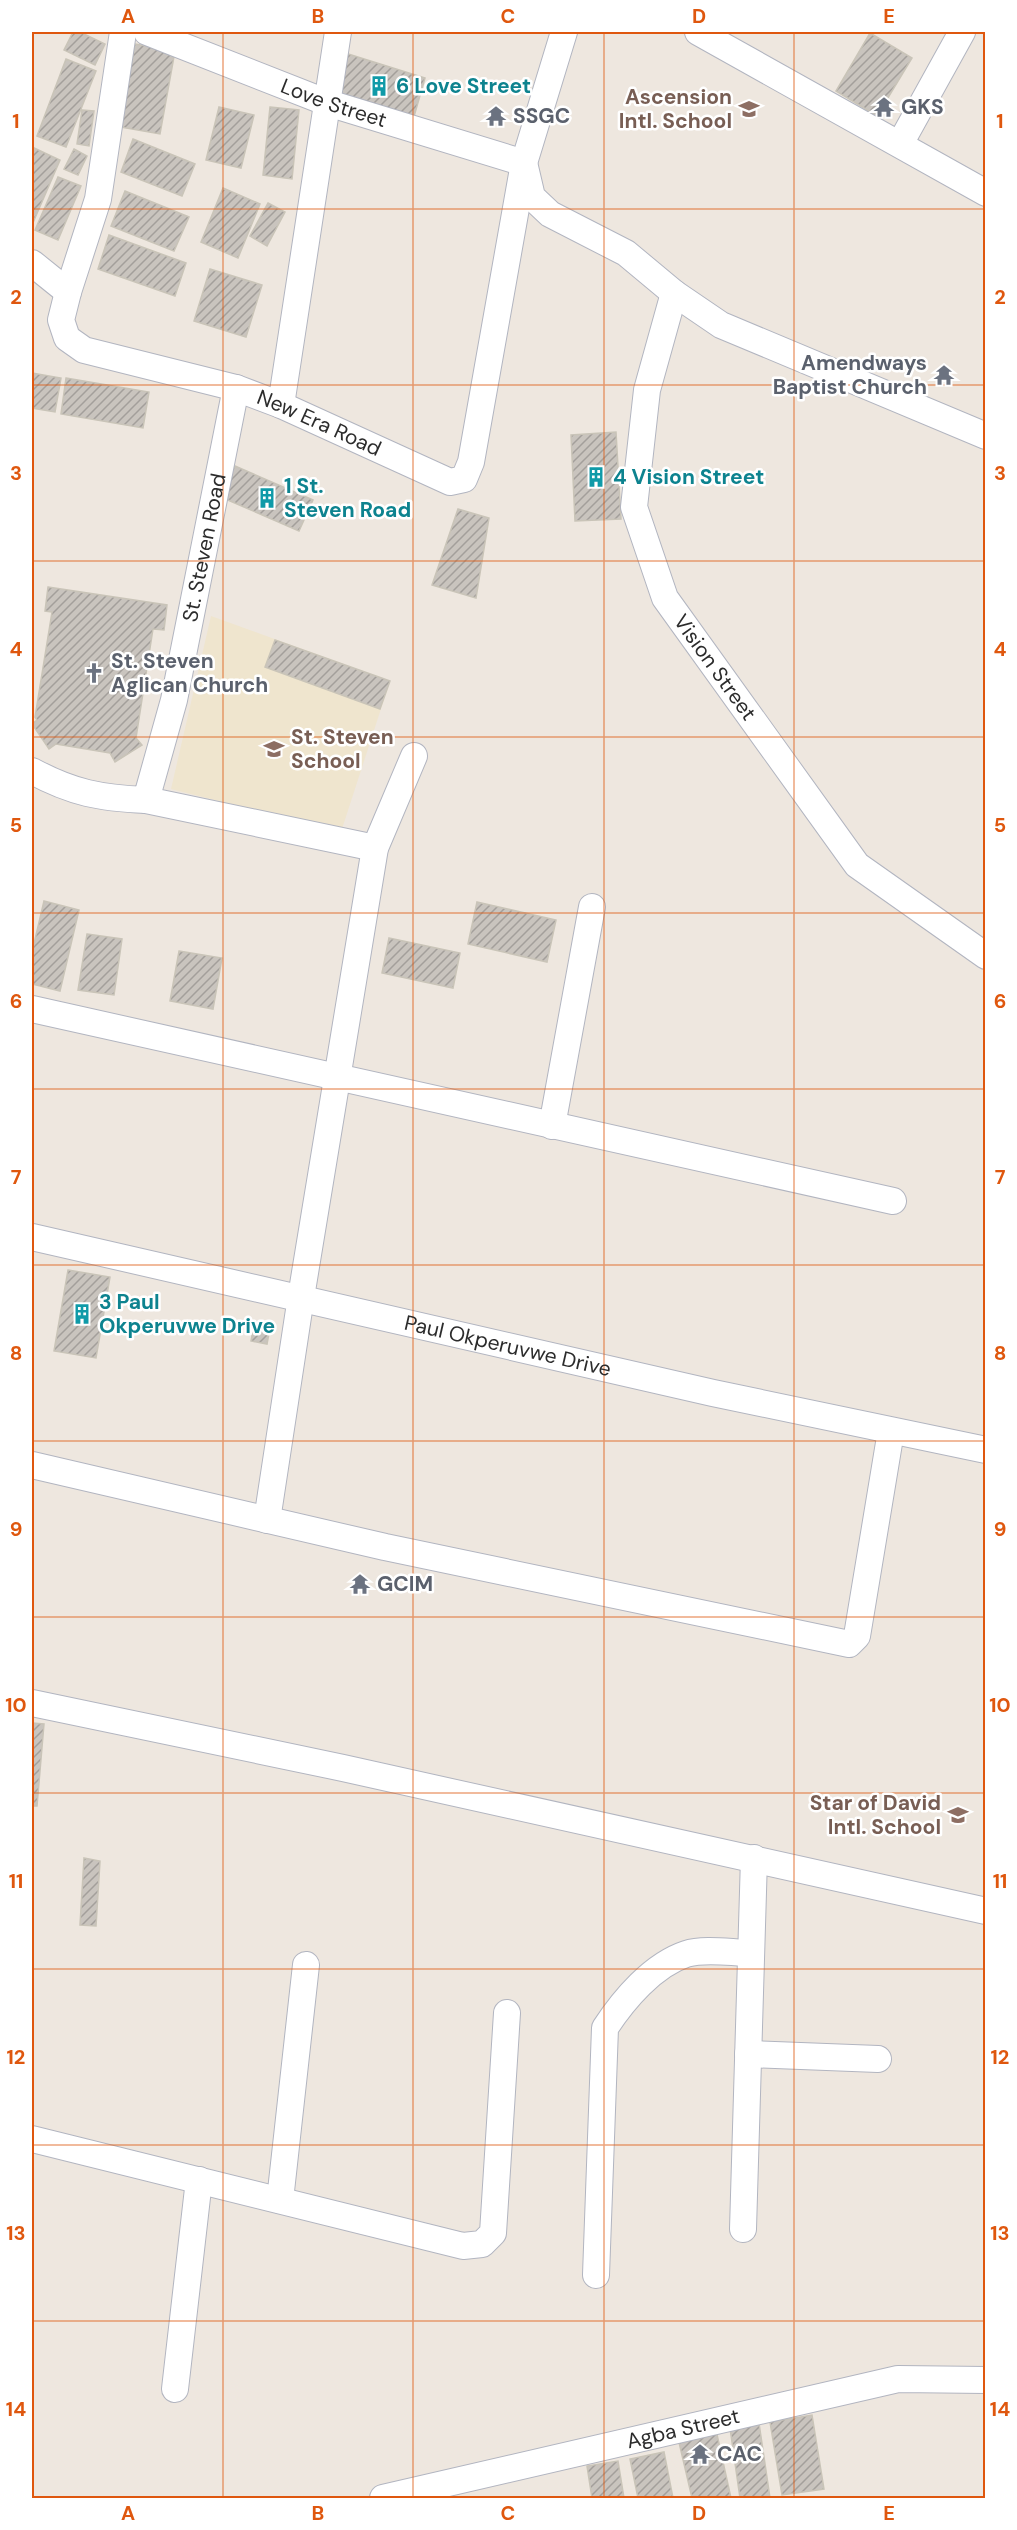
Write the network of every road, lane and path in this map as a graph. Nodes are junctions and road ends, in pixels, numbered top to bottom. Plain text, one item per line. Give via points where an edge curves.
1 (147, 32) edge
2 (338, 32) edge
3 (564, 32) edge
4 (698, 32) edge
5 (962, 32) edge
6 (119, 34) edge
7 (732, 40) edge
8 (328, 103) junction
9 (900, 144) junction
10 (524, 164) junction
11 (986, 193) edge
12 (32, 263) edge
13 (68, 292) junction
14 (674, 293) junction
15 (236, 388) junction
16 (281, 405) junction
17 (986, 436) edge
18 (414, 756) dead end
19 (32, 771) edge
20 (146, 800) junction
21 (375, 848) junction
22 (592, 907) dead end
23 (986, 956) edge
24 (32, 1009) edge
25 (337, 1078) junction
26 (552, 1126) junction
27 (893, 1201) dead end
28 (32, 1237) edge
29 (301, 1297) junction
30 (891, 1431) junction
31 (986, 1450) edge
32 (32, 1464) edge
33 (267, 1520) junction
34 (32, 1703) edge
35 (754, 1858) junction
36 (986, 1911) edge
37 (751, 1953) junction
38 (306, 1965) dead end
39 (507, 2013) dead end
40 (748, 2054) junction
41 (878, 2059) dead end
42 (32, 2139) edge
43 (199, 2180) junction
44 (280, 2200) junction
45 (743, 2229) dead end
46 (596, 2276) dead end
47 (986, 2380) edge
48 (175, 2389) dead end
49 (383, 2499) edge

1 - 8 street, Love Street
2 - 8 street
3 - 10 street, New Era Road
4 - 7 street
5 - 9 street
6 - 13 street, New Era Road via 98,199
7 - 9 street
8 - 10 street, Love Street
8 - 16 street
9 - 11 street
10 - 14 street via 532,197 550,214 626,253
10 - 16 street, New Era Road via 471,462 464,479 450,482
12 - 13 street
13 - 15 street, New Era Road via 62,320 68,338 84,350
14 - 17 street via 721,325
14 - 23 street, Vision Street via 646,390 634,507 665,598 857,865
15 - 16 street, New Era Road
15 - 20 street, St. Steven Road via 174,700
18 - 21 street
19 - 20 street via 100,798
20 - 21 street
21 - 25 street
22 - 26 street
24 - 25 street
25 - 26 street
25 - 29 street
26 - 27 street
28 - 29 street, Paul Okperuvwe Drive
29 - 30 street, Paul Okperuvwe Drive
29 - 33 street
30 - 31 street, Paul Okperuvwe Drive
30 - 33 street via 857,1636 849,1644
32 - 33 street
34 - 35 street
35 - 36 street
35 - 37 street
37 - 40 street
37 - 46 street via 688,1953 660,1966 605,2028
38 - 44 street
39 - 44 street via 493,2234 482,2244 463,2246
40 - 41 street
40 - 45 street
42 - 43 street
43 - 44 street
43 - 48 street
47 - 49 street, Agba Street via 898,2379

